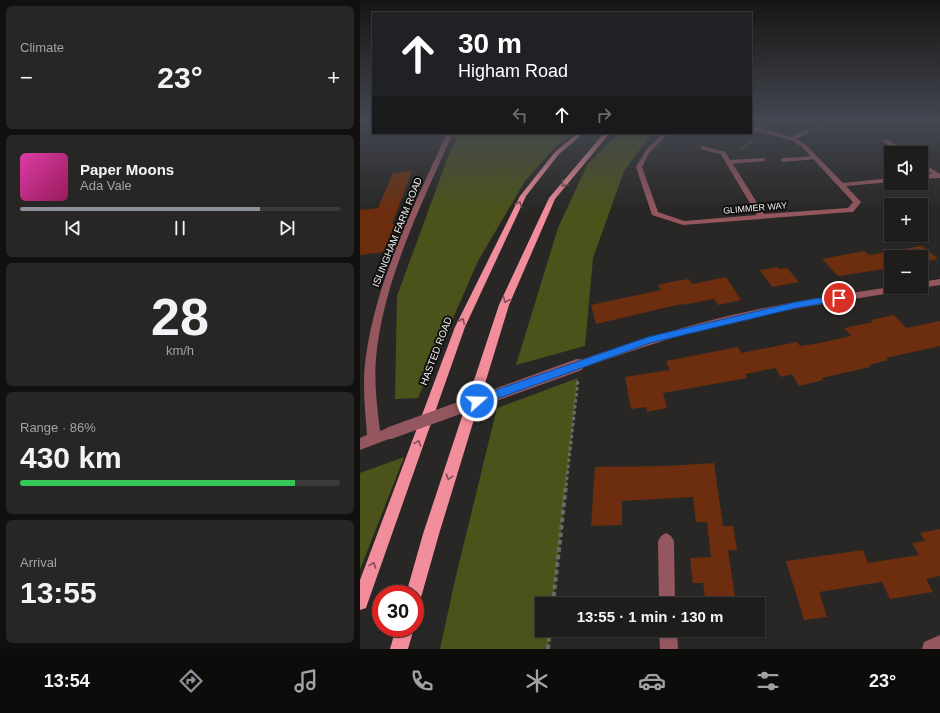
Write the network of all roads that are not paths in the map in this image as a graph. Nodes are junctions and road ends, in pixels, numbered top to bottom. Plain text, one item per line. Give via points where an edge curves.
1 (442, 150) edge
2 (559, 150) edge
3 (592, 150) edge
4 (649, 150) edge
5 (708, 150) edge
6 (806, 150) edge
7 (726, 158) junction
8 (815, 158) junction
9 (763, 160) dead end
10 (782, 160) dead end
11 (928, 169) edge
12 (939, 176) edge
13 (928, 177) edge
14 (884, 181) edge
15 (841, 185) junction
16 (762, 217) junction
17 (940, 282) edge
18 (928, 284) edge
19 (884, 291) edge
20 (374, 439) junction
21 (360, 444) edge
22 (666, 541) dead end
23 (417, 585) edge
24 (667, 597) edge
25 (360, 602) edge
26 (402, 637) edge
27 (668, 637) edge
28 (399, 649) edge
29 (669, 649) edge

1 - 20 street, ISLINGHAM FARM ROAD via 384,291 371,357
25 -> 2 main road, HASTED ROAD via 460,327 523,196
3 -> 23 main road via 552,198 504,305
4 - 16 street, GLIMMER WAY via 639,167 654,213 683,223
5 - 7 street
6 - 8 street, GLIMMER WAY
7 - 9 street
7 - 16 street
8 - 10 street
8 - 15 street, GLIMMER WAY
11 - 12 street
12 - 13 street
14 - 15 street
15 - 16 street, GLIMMER WAY via 857,202 850,210
17 - 18 street
19 - 20 street, bridge via 796,305 648,340
20 - 21 street
22 - 24 street
26 - 28 main road
27 - 29 street

